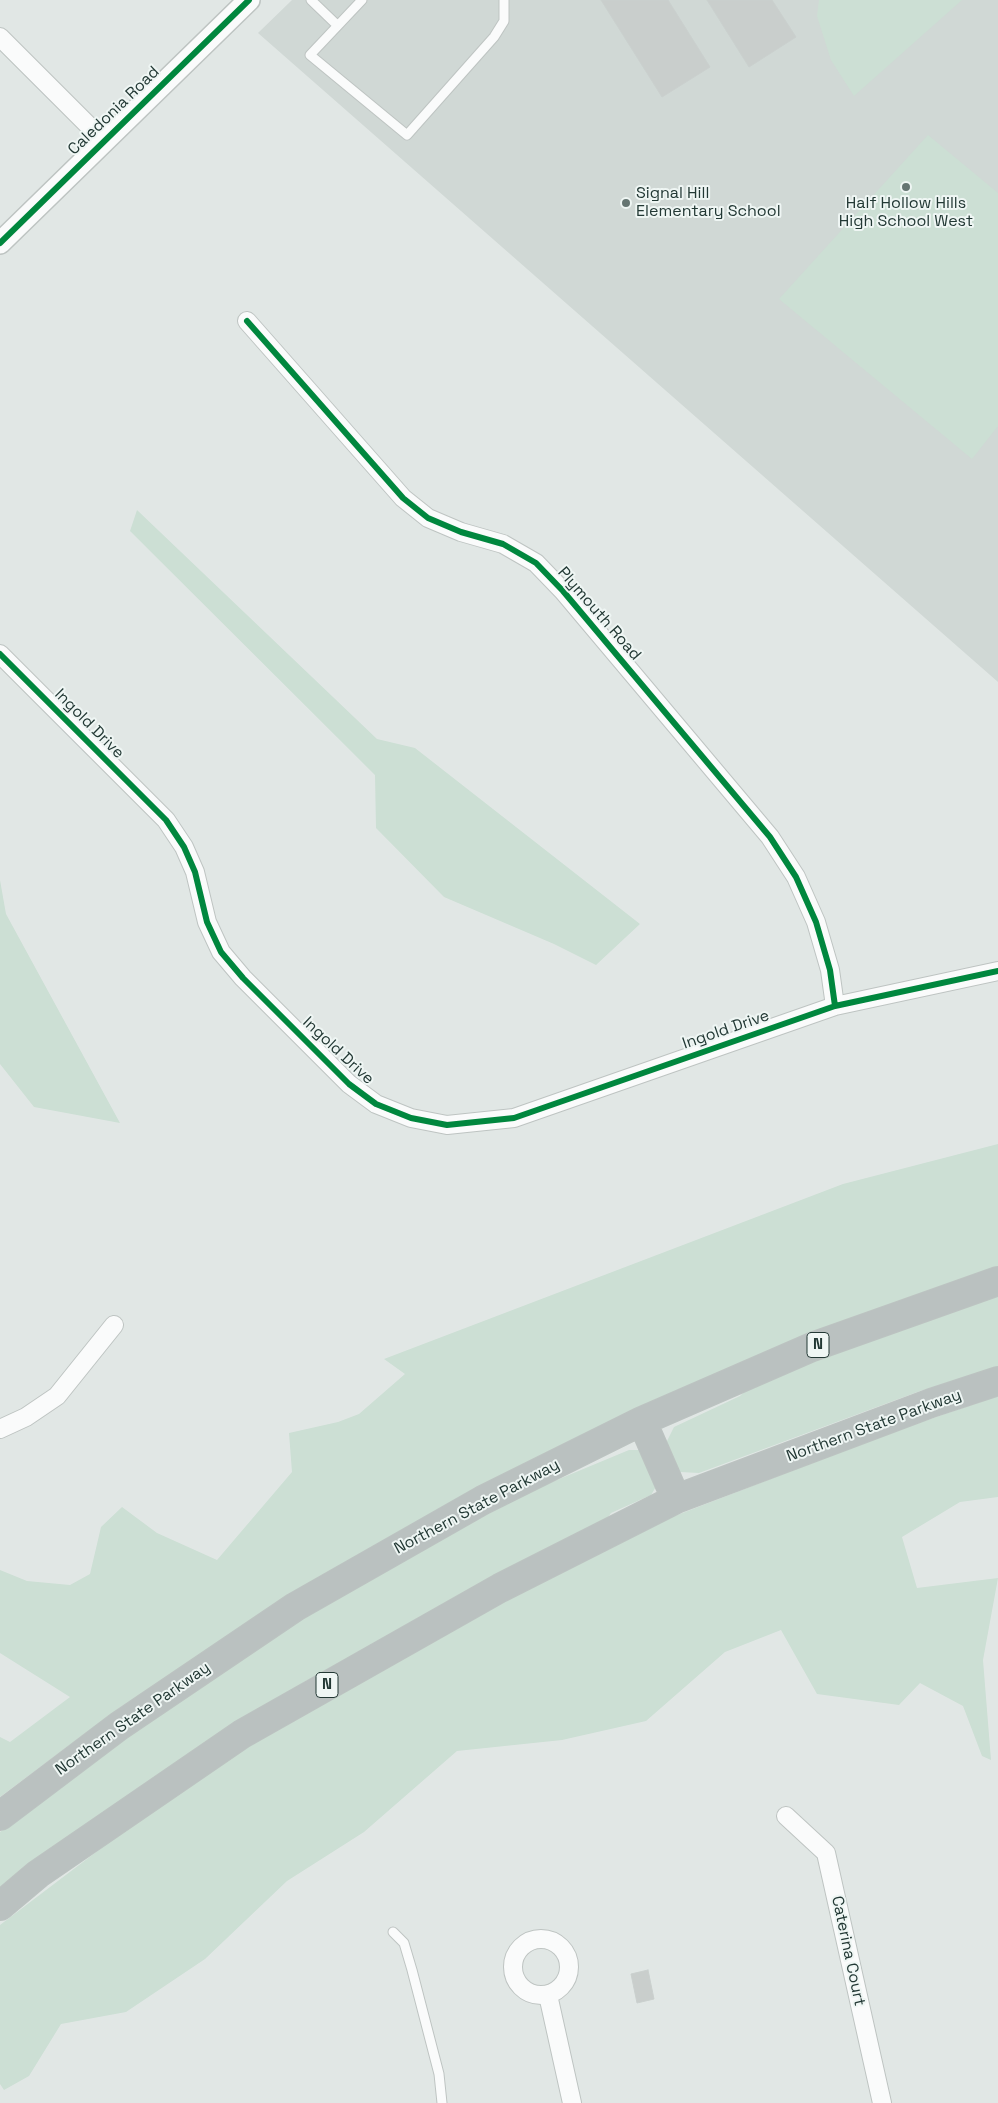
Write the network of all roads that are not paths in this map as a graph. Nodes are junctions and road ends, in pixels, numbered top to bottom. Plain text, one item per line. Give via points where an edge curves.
1 (249, 0) edge
2 (311, 0) edge
3 (362, 0) edge
4 (504, 0) edge
5 (337, 26) junction
6 (0, 37) edge
7 (103, 140) junction
8 (0, 243) edge
9 (248, 321) dead end
10 (0, 654) edge
11 (998, 971) edge
12 (835, 1006) junction
13 (998, 1281) edge
14 (114, 1325) dead end
15 (998, 1381) edge
16 (642, 1421) junction
17 (0, 1429) edge
18 (676, 1499) junction
19 (0, 1816) edge
20 (786, 1816) dead end
21 (0, 1906) edge
22 (393, 1932) dead end
23 (548, 1995) dead end
24 (442, 2103) edge
25 (572, 2103) edge
26 (882, 2103) edge

1 - 7 street, Caledonia Road
2 - 5 lane
3 - 5 lane
4 - 5 lane via 504,21 494,37 407,135 310,55
6 - 7 street
7 - 8 street, Caledonia Road
9 - 12 street, Plymouth Road via 403,498 437,521 503,544 536,563 563,591 770,837 796,877 816,922 830,970
10 - 12 street, Ingold Drive via 166,820 184,847 195,872 207,922 221,952 349,1084 376,1104 410,1118 447,1125 514,1118
11 - 12 street, Ingold Drive
13 - 16 highway, Northern State Parkway / N via 812,1347
14 - 17 street via 57,1396 26,1417
15 - 18 highway, Northern State Parkway / N
16 - 18 highway
16 - 19 highway, Northern State Parkway / N via 483,1500 295,1607 119,1726
18 - 21 highway, Northern State Parkway / N via 500,1588 242,1734 38,1874
20 - 26 street, Caterina Court via 826,1853
22 - 24 lane via 404,1943 412,1970
23 - 25 street

